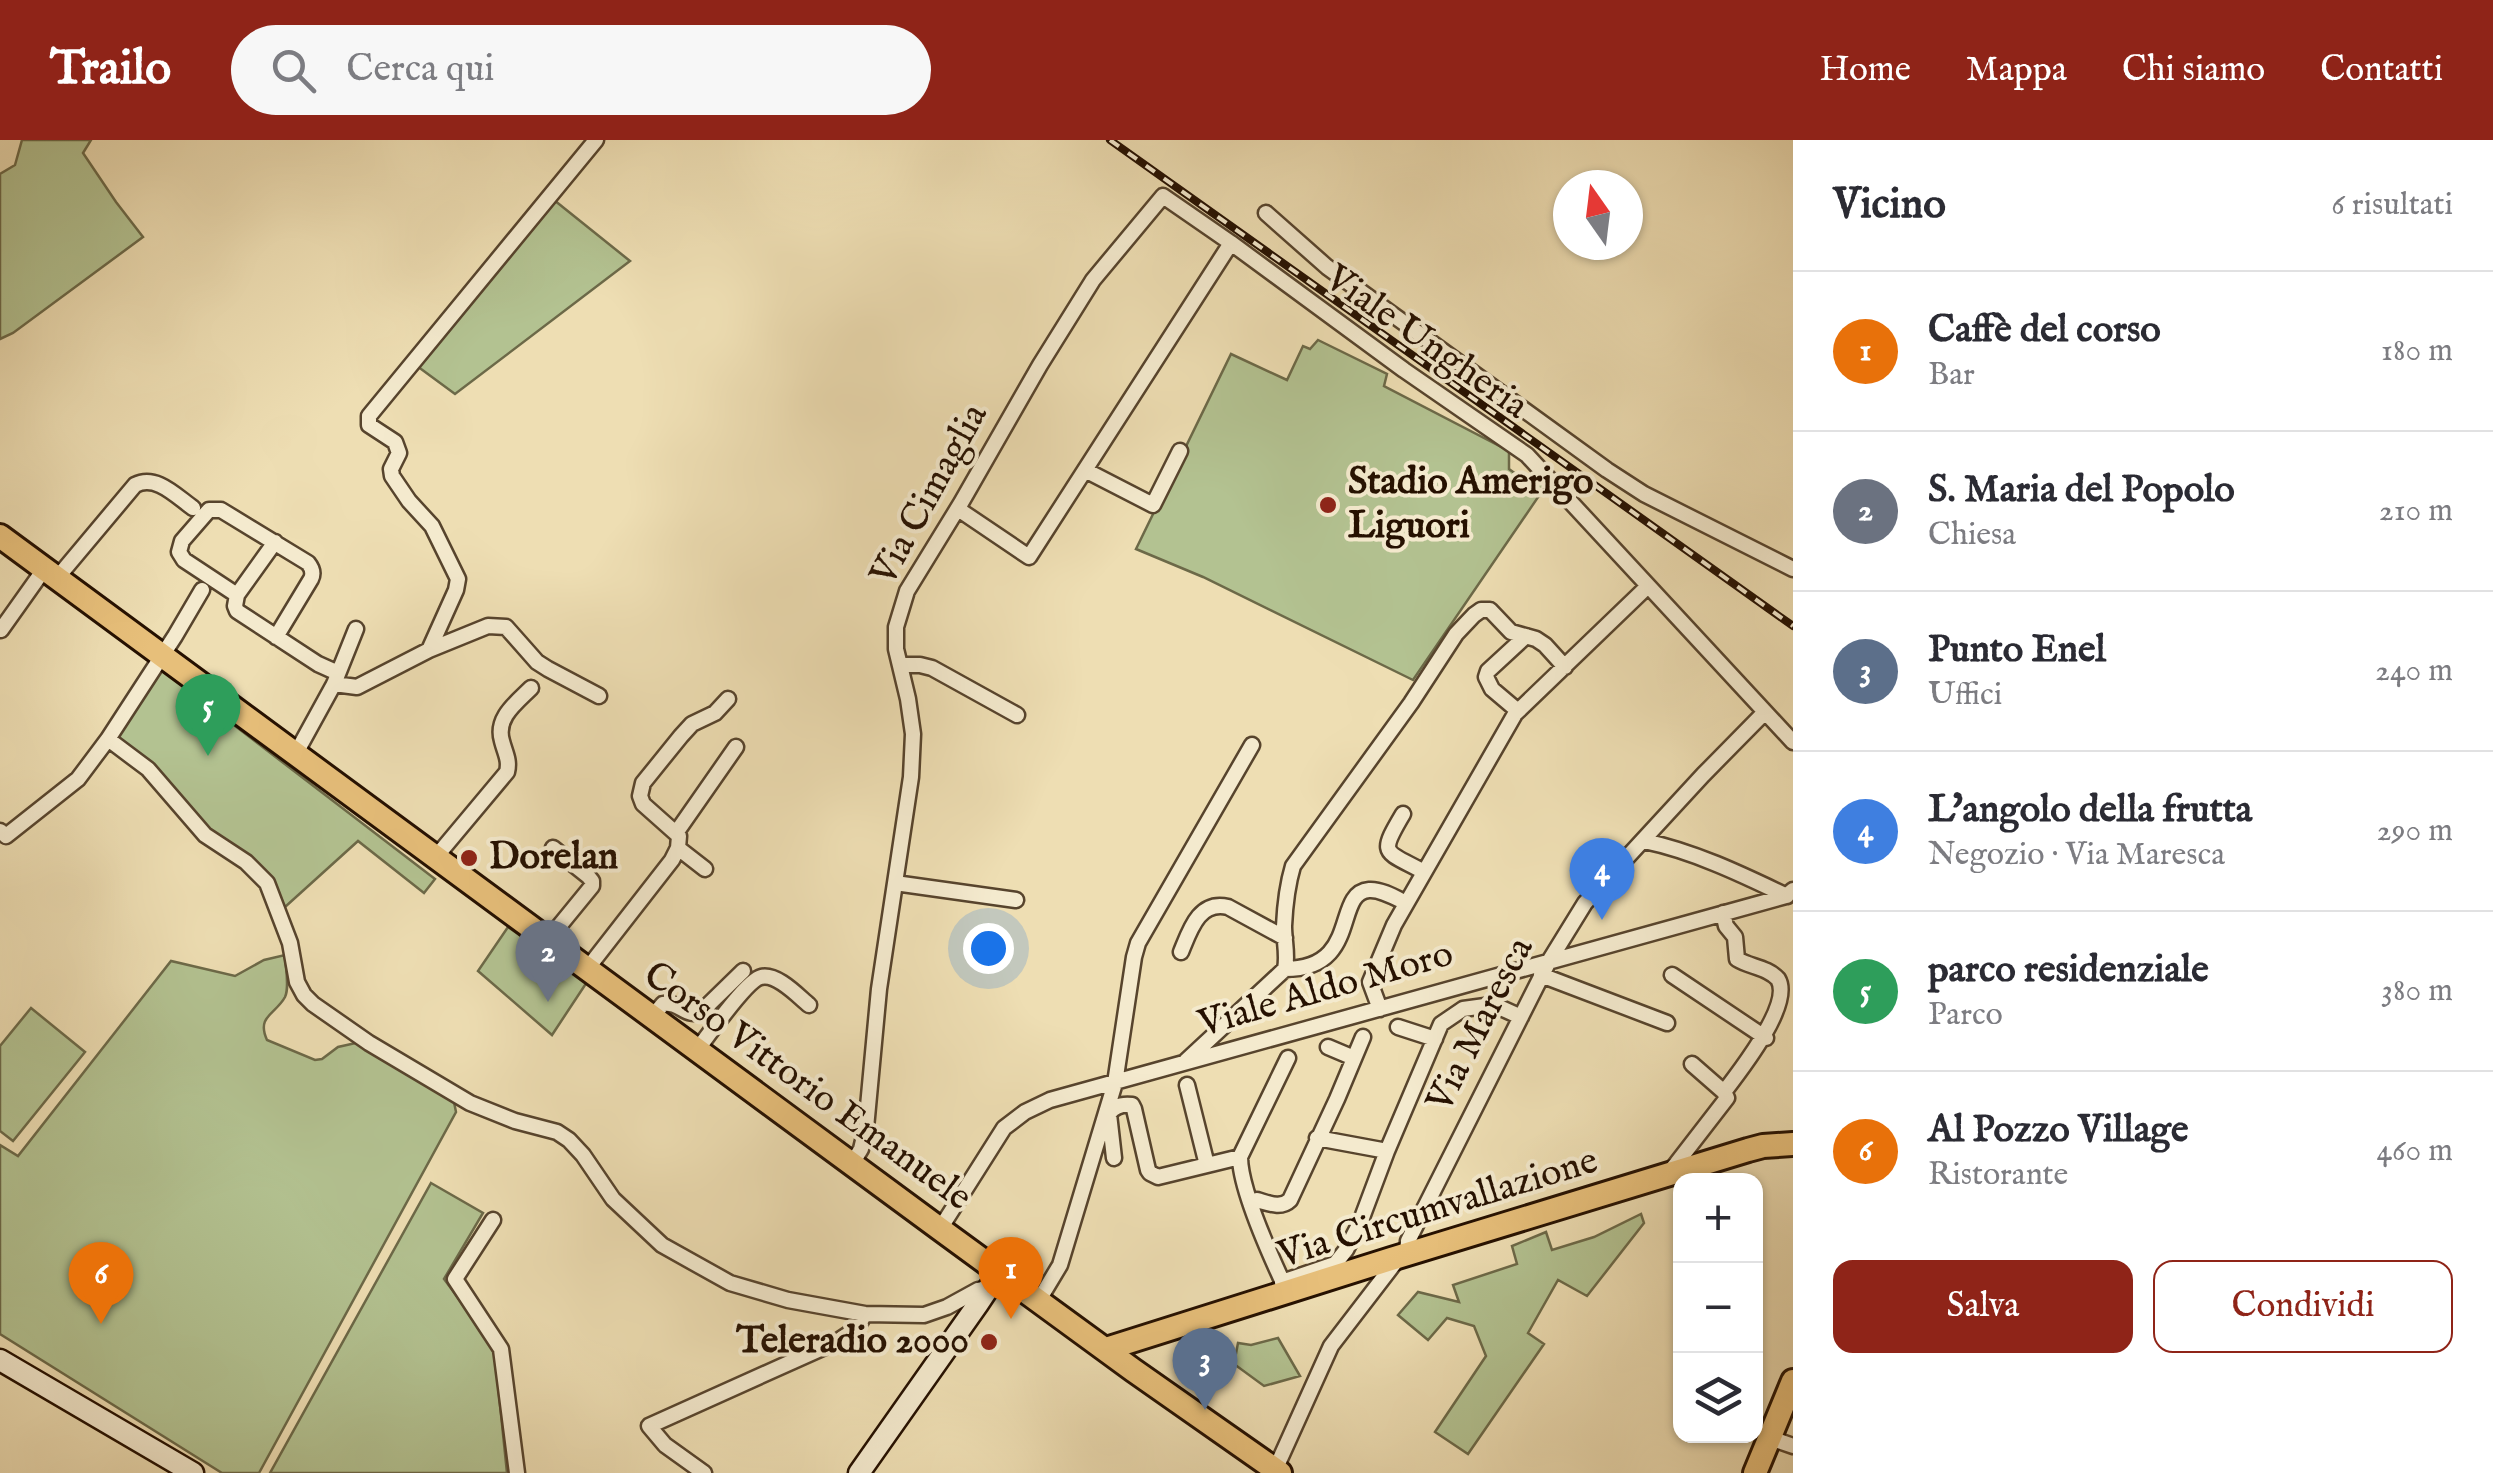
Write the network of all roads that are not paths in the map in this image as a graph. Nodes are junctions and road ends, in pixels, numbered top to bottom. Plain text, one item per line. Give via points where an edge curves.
1 (596, 140) edge
2 (1163, 196) joint
3 (1266, 213) dead end
4 (1232, 243) junction
5 (1180, 451) dead end
6 (1085, 470) junction
7 (193, 508) dead end
8 (958, 509) junction
9 (0, 536) edge
10 (275, 542) junction
11 (1793, 570) edge
12 (51, 573) junction
13 (1648, 586) junction
14 (202, 590) dead end
15 (238, 595) junction
16 (356, 629) dead end
17 (1, 630) edge
18 (1526, 636) junction
19 (276, 637) junction
20 (429, 650) junction
21 (162, 655) junction
22 (900, 665) junction
23 (1565, 667) junction
24 (336, 679) junction
25 (531, 688) dead end
26 (599, 696) dead end
27 (728, 700) dead end
28 (1518, 711) junction
29 (1766, 712) junction
30 (1016, 715) dead end
31 (108, 739) junction
32 (1793, 742) edge
33 (1252, 744) dead end
34 (736, 747) dead end
35 (295, 755) junction
36 (1403, 814) dead end
37 (0, 832) edge
38 (677, 840) junction
39 (1644, 840) junction
40 (552, 848) dead end
41 (435, 858) junction
42 (705, 870) dead end
43 (1424, 872) junction
44 (895, 883) junction
45 (1791, 895) edge
46 (1016, 900) dead end
47 (1406, 903) junction
48 (1723, 914) junction
49 (1284, 938) junction
50 (547, 941) junction
51 (1181, 952) dead end
52 (1285, 969) junction
53 (1545, 969) junction
54 (586, 970) junction
55 (744, 971) dead end
56 (1672, 975) dead end
57 (810, 1004) dead end
58 (1380, 1009) junction
59 (1520, 1017) junction
60 (652, 1018) junction
61 (1668, 1022) dead end
62 (1398, 1027) dead end
63 (1363, 1036) dead end
64 (1766, 1038) junction
65 (1434, 1039) junction
66 (1328, 1047) dead end
67 (696, 1050) junction
68 (1288, 1058) dead end
69 (1354, 1058) junction
70 (1184, 1064) junction
71 (1692, 1064) dead end
72 (1115, 1083) junction
73 (1187, 1085) dead end
74 (1724, 1092) junction
75 (1317, 1138) junction
76 (1793, 1144) edge
77 (1387, 1151) junction
78 (1240, 1157) junction
79 (1114, 1158) dead end
80 (852, 1164) junction
81 (1207, 1165) junction
82 (1668, 1174) junction
83 (1257, 1200) dead end
84 (493, 1220) dead end
85 (940, 1230) junction
86 (1404, 1256) junction
87 (994, 1279) junction
88 (1285, 1287) junction
89 (1039, 1300) junction
90 (866, 1314) junction
91 (1106, 1350) junction
92 (0, 1360) edge
93 (1793, 1382) edge
94 (1770, 1438) junction
95 (1793, 1446) edge
96 (1278, 1472) edge
97 (192, 1473) edge
98 (518, 1473) edge
99 (704, 1473) edge
100 (859, 1473) edge
101 (1756, 1473) edge

1 - 20 street via 368,419 397,445 392,476 432,526 458,580
2 - 4 street, Viale Ungheria
2 - 8 street, Via Cimaglia via 1093,280
3 - 11 street via 1327,267 1607,470
4 - 6 street
4 - 13 street, Viale Ungheria via 1527,455
5 - 6 street via 1152,505
6 - 8 street via 1029,558
7 - 12 street via 142,480
8 - 22 street, Via Cimaglia via 907,591 896,627
9 - 12 main road, Corso Vittorio Emanuele
10 - 15 street
10 - 15 street via 215,508 182,541 181,556
10 - 19 street via 313,572
12 - 17 street
12 - 21 main road, Corso Vittorio Emanuele
13 - 23 street
13 - 29 street, Viale Ungheria
14 - 21 street
15 - 19 street via 237,611
16 - 24 street
18 - 23 street
18 - 28 street via 1486,677
18 - 49 street via 1511,632 1490,610 1481,610 1456,634 1293,866
19 - 24 street
20 - 24 street via 364,684 350,687
20 - 26 street via 488,626 506,627 548,670
21 - 31 street
21 - 35 main road, Corso Vittorio Emanuele
22 - 30 street via 932,668
22 - 44 street, Via Cimaglia via 913,734 912,778
23 - 28 street
24 - 35 street
25 - 41 street via 500,725 507,772
27 - 38 street via 692,724 643,783 643,804
28 - 43 street
29 - 32 street, Viale Ungheria
29 - 39 street, Via Maresca
31 - 37 street via 78,780 6,836
31 - 90 street via 148,768 205,835 267,884 298,982 312,1004 470,1104 568,1140 613,1199 662,1245 730,1283
33 - 72 street via 1138,943
34 - 38 street
35 - 41 main road, Corso Vittorio Emanuele
36 - 43 street via 1387,849
38 - 42 street
38 - 54 street via 663,872
39 - 45 street
39 - 53 street, Via Maresca via 1585,903
40 - 50 street via 592,886
41 - 50 main road, Corso Vittorio Emanuele
43 - 47 street
44 - 46 street
44 - 80 street, Via Cimaglia via 866,1128
45 - 48 street, Viale Aldo Moro
47 - 52 street via 1379,891 1359,893 1328,956
47 - 58 street via 1370,982
48 - 53 street, Viale Aldo Moro
48 - 64 street via 1737,958 1784,986
49 - 51 street via 1219,905 1200,913
49 - 52 street
50 - 54 main road, Corso Vittorio Emanuele
52 - 70 street
53 - 58 street, Viale Aldo Moro
53 - 59 street, Via Maresca
53 - 61 street
54 - 60 main road, Corso Vittorio Emanuele
55 - 60 street via 704,1010 692,1014 669,1003
56 - 64 street
57 - 67 street via 760,977
58 - 70 street, Viale Aldo Moro
59 - 65 street via 1501,1008 1463,1009 1441,1024
59 - 86 street, Via Maresca
60 - 67 main road, Corso Vittorio Emanuele
62 - 65 street
63 - 69 street
64 - 74 street
65 - 77 street
66 - 69 street
67 - 80 main road, Corso Vittorio Emanuele
68 - 78 street
69 - 75 street
70 - 72 street, Viale Aldo Moro
71 - 74 street
72 - 85 street, Viale Aldo Moro via 1050,1100 1004,1128
72 - 89 street via 1060,1265
73 - 81 street
74 - 82 street via 1724,1105
75 - 77 street
75 - 83 street via 1286,1204
76 - 82 main road, Via Circumvallazione via 1762,1146
77 - 88 street via 1339,1260
78 - 81 street
78 - 88 street
79 - 81 street via 1109,1114 1126,1104 1134,1110 1150,1174
80 - 85 main road, Corso Vittorio Emanuele
82 - 86 main road, Via Circumvallazione
84 - 98 street via 455,1279 501,1349
85 - 87 main road, Corso Vittorio Emanuele
86 - 88 main road, Via Circumvallazione
86 - 96 street, Via Maresca via 1331,1346
87 - 89 main road, Corso Vittorio Emanuele
87 - 90 street via 924,1316
87 - 100 street
88 - 91 main road, Via Circumvallazione
89 - 91 main road, Corso Vittorio Emanuele
90 - 99 street via 838,1341 649,1426
91 - 96 main road, Corso Vittorio Emanuele
92 - 97 street
93 - 94 main road
94 - 95 street
94 - 101 main road

